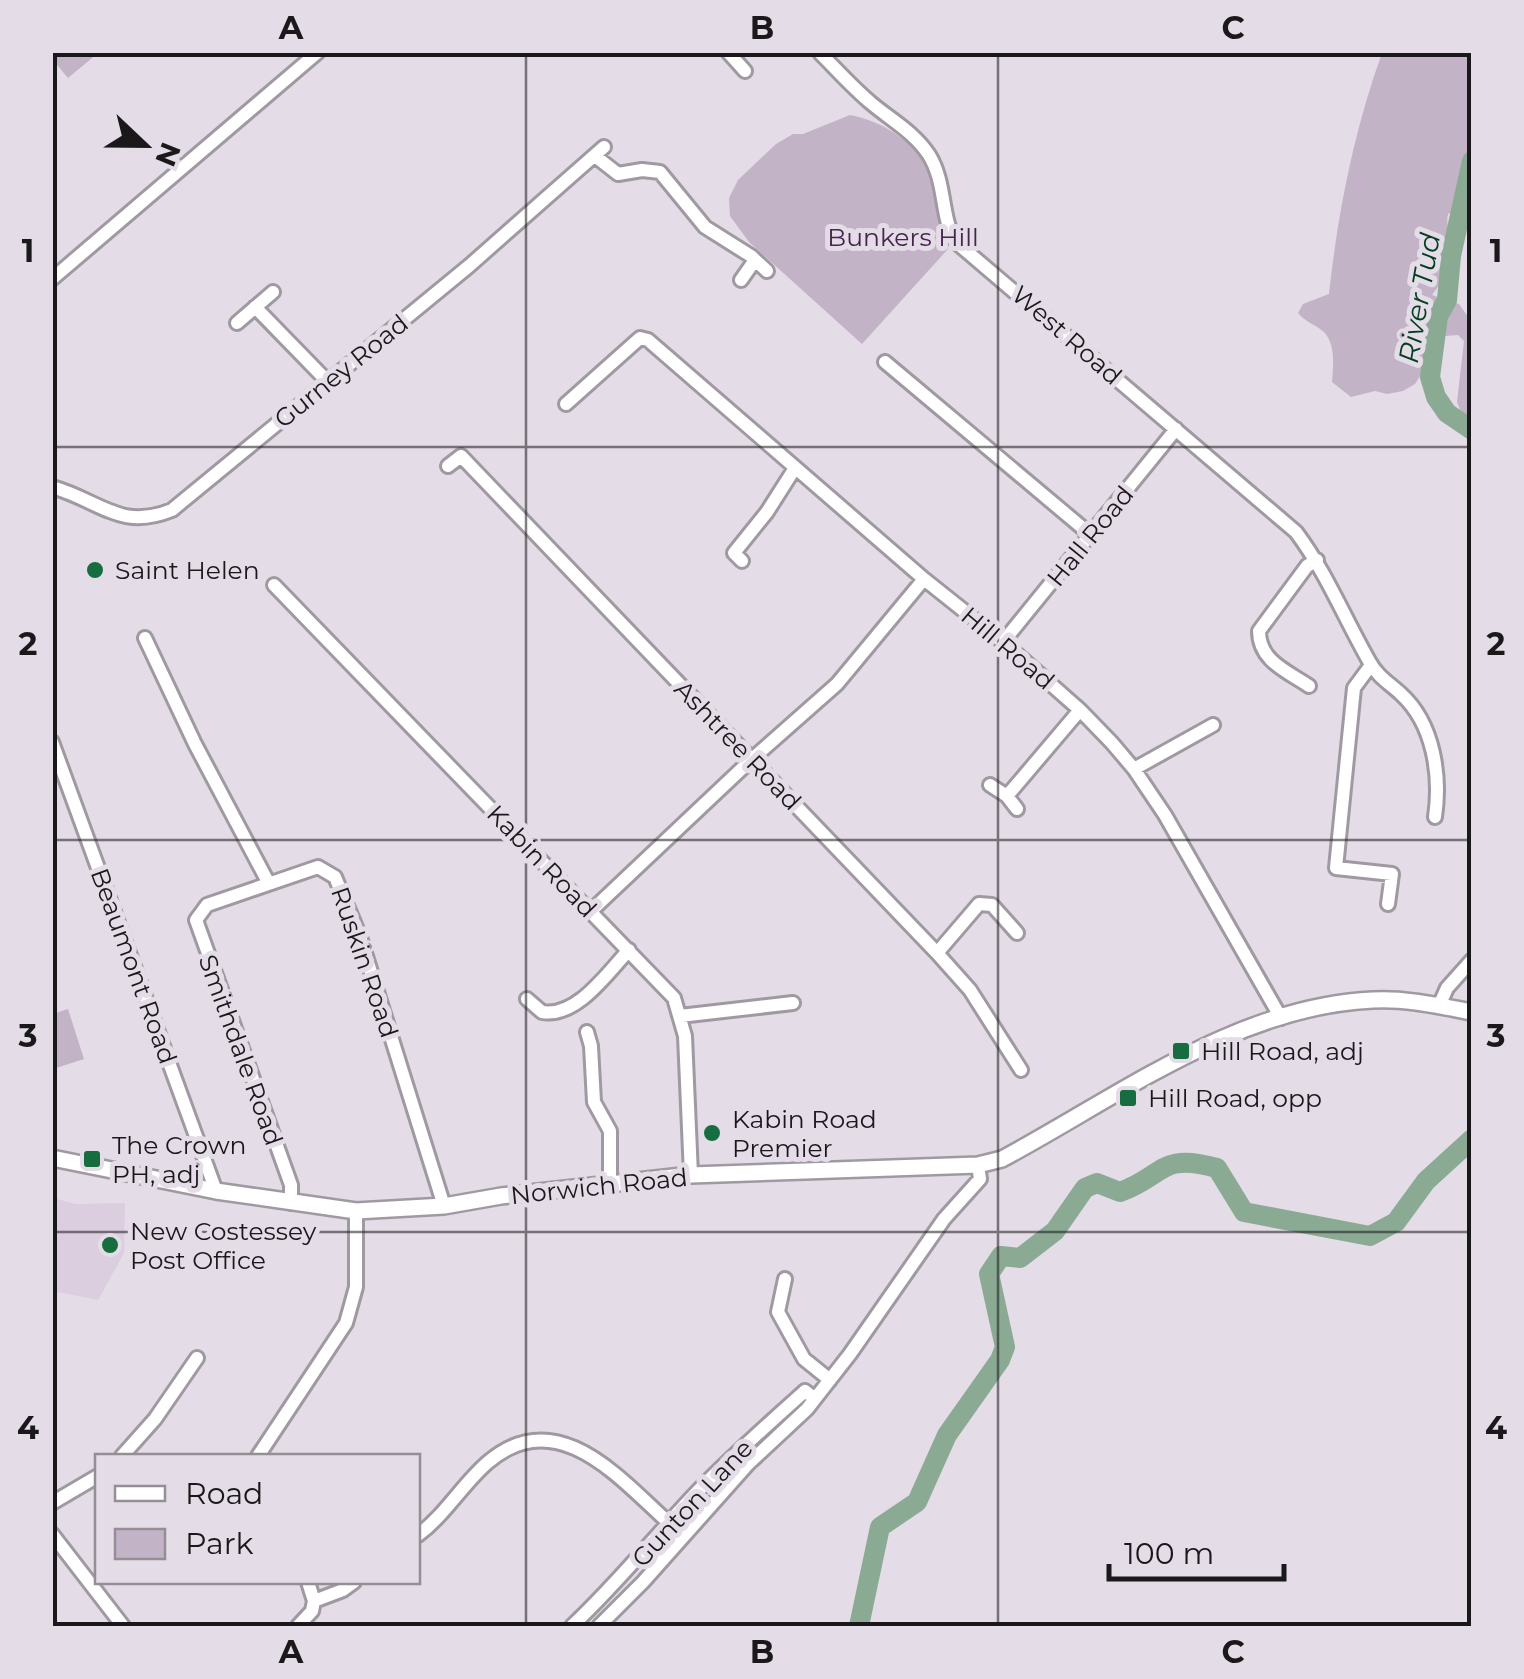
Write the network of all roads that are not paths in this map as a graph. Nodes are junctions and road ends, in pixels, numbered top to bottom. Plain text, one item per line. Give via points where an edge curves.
1 (318, 52) edge
2 (728, 52) edge
3 (820, 53) edge
4 (745, 71) dead end
5 (755, 260) junction
6 (766, 271) dead end
7 (52, 279) edge
8 (741, 280) dead end
9 (273, 292) dead end
10 (254, 307) junction
11 (237, 323) dead end
12 (885, 362) dead end
13 (328, 382) junction
14 (568, 397) dead end
15 (1176, 429) junction
16 (448, 466) dead end
17 (795, 468) junction
18 (52, 487) edge
19 (1091, 535) junction
20 (1317, 560) junction
21 (742, 561) dead end
22 (924, 579) junction
23 (274, 585) dead end
24 (1256, 608) dead end
25 (1269, 617) junction
26 (144, 638) dead end
27 (1002, 642) junction
28 (1371, 666) junction
29 (1310, 686) dead end
30 (1080, 710) junction
31 (1213, 725) dead end
32 (52, 742) edge
33 (751, 760) junction
34 (1134, 769) junction
35 (990, 786) dead end
36 (1007, 796) junction
37 (1017, 809) dead end
38 (1435, 818) dead end
39 (1336, 868) junction
40 (268, 882) junction
41 (1334, 884) dead end
42 (1388, 904) dead end
43 (591, 912) junction
44 (1017, 934) dead end
45 (630, 950) junction
46 (937, 954) junction
47 (1472, 960) edge
48 (527, 999) dead end
49 (793, 1002) dead end
50 (1439, 1006) junction
51 (560, 1012) junction
52 (1472, 1012) edge
53 (680, 1016) junction
54 (1280, 1018) junction
55 (545, 1030) dead end
56 (587, 1032) dead end
57 (1022, 1070) dead end
58 (52, 1158) edge
59 (978, 1165) junction
60 (691, 1175) junction
61 (610, 1183) junction
62 (216, 1191) junction
63 (291, 1203) junction
64 (444, 1206) junction
65 (356, 1211) junction
66 (785, 1279) dead end
67 (198, 1358) dead end
68 (173, 1364) dead end
69 (188, 1373) junction
70 (830, 1380) junction
71 (815, 1399) junction
72 (124, 1454) edge
73 (259, 1454) edge
74 (95, 1478) edge
75 (52, 1503) edge
76 (670, 1523) junction
77 (420, 1533) edge
78 (52, 1534) edge
79 (309, 1584) edge
80 (351, 1584) edge
81 (314, 1601) junction
82 (123, 1626) edge
83 (298, 1626) edge
84 (572, 1626) edge
85 (599, 1626) edge

1 - 7 street
2 - 4 street
3 - 15 street, West Road via 923,148 942,182 947,222 958,243
5 - 6 street
5 - 8 street
5 - 13 street, Gurney Road via 705,226 660,172 618,174 600,152
9 - 10 street
10 - 11 street
10 - 13 street
12 - 19 street
13 - 18 street, Gurney Road via 172,510 152,518 123,518
14 - 17 street, Hill Road via 640,338 660,341
15 - 19 street, Hall Road
15 - 20 street, West Road via 1271,508
16 - 33 street, Ashtree Road via 461,456
17 - 21 street via 734,553
17 - 22 street, Hill Road
19 - 27 street, Hall Road
20 - 25 street
20 - 28 street, West Road
22 - 27 street, Hill Road
22 - 33 street via 837,684
23 - 43 street, Kabin Road via 290,591
24 - 25 street
25 - 29 street via 1259,632 1263,655
26 - 40 street
27 - 30 street, Hill Road
28 - 38 street, West Road via 1421,720 1446,798
28 - 39 street via 1354,688
30 - 34 street, Hill Road
30 - 36 street
31 - 34 street
32 - 62 street, Beaumont Road
33 - 43 street
33 - 46 street, Ashtree Road
34 - 54 street, Hill Road
35 - 36 street
36 - 37 street
39 - 41 street
39 - 42 street via 1399,875
40 - 63 street, Smithdale Road via 207,905 196,920 291,1185
40 - 64 street, Ruskin Road via 309,867 335,877
43 - 45 street, Kabin Road
44 - 46 street via 992,905 980,904
45 - 51 street
45 - 53 street, Kabin Road via 674,998
46 - 57 street, Ashtree Road via 1019,1053
47 - 50 street
48 - 51 street via 542,1012
49 - 53 street
50 - 52 street, Norwich Road
50 - 54 street, Norwich Road via 1376,999
51 - 55 street
53 - 60 street, Kabin Road
54 - 59 street, Norwich Road via 1221,1039 1002,1159
56 - 61 street via 594,1102 610,1131
58 - 62 street, Norwich Road
59 - 60 street, Norwich Road
59 - 70 street, Gunton Lane via 980,1179
60 - 61 street, Norwich Road
61 - 64 street, Norwich Road
62 - 63 street, Norwich Road
63 - 65 street, Norwich Road
64 - 65 street, Norwich Road
65 - 73 street via 356,1287 346,1323
66 - 70 street via 778,1312 804,1359
67 - 69 street
68 - 69 street
69 - 72 street
70 - 71 street, Gunton Lane
71 - 76 street, Gunton Lane via 805,1391 790,1403
71 - 85 street, Gunton Lane
74 - 75 street
76 - 77 street via 583,1449 538,1441 489,1462
76 - 84 street, Gunton Lane
78 - 82 street
79 - 81 street
80 - 81 street
81 - 83 street

